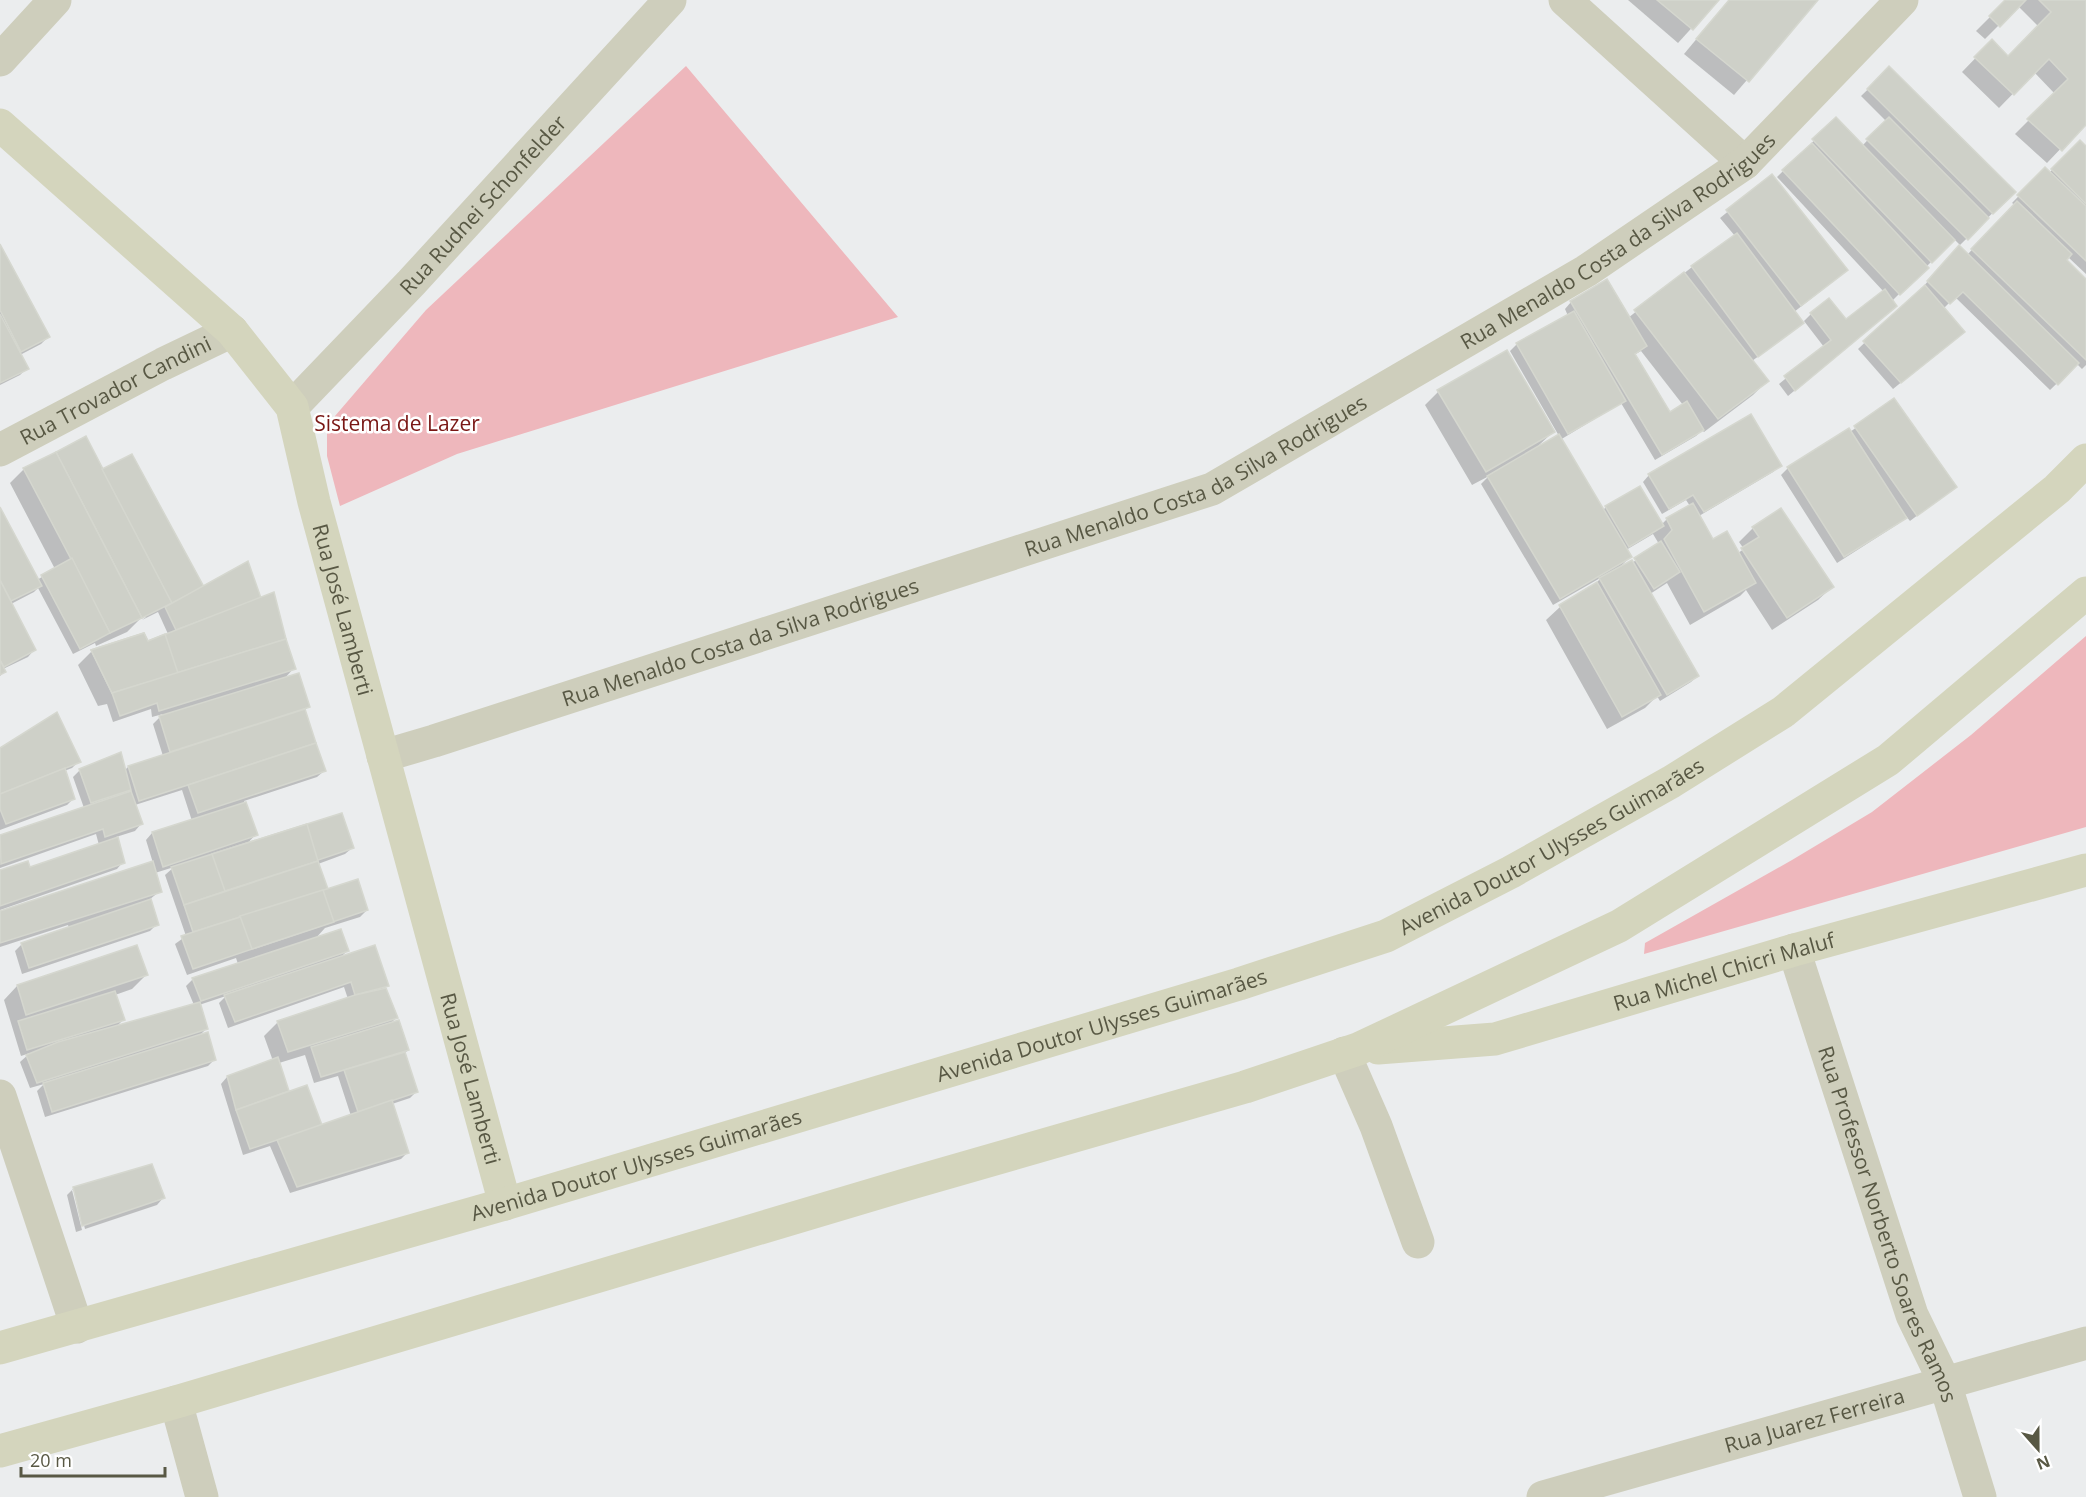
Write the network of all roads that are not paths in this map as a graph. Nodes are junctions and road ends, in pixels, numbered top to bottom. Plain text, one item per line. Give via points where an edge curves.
1 (56, 0) edge
2 (670, 0) edge
3 (1565, 0) edge
4 (1902, 0) edge
5 (0, 60) edge
6 (0, 125) edge
7 (1745, 163) junction
8 (232, 331) junction
9 (292, 407) junction
10 (0, 450) edge
11 (2086, 460) edge
12 (2086, 593) edge
13 (383, 756) junction
14 (2086, 870) edge
15 (1794, 950) junction
16 (1351, 1051) junction
17 (0, 1096) edge
18 (505, 1204) junction
19 (1418, 1242) dead end
20 (77, 1328) junction
21 (2086, 1343) edge
22 (0, 1348) edge
23 (1945, 1383) junction
24 (176, 1402) junction
25 (0, 1451) edge
26 (202, 1497) edge
27 (1543, 1497) edge
28 (1980, 1497) edge

1 - 5 street
2 - 9 street, Rua Rudnei Schonfelder
3 - 7 street
4 - 7 street, Rua Menaldo Costa da Silva Rodrigues
6 - 8 main road, Rua José Lamberti
7 - 13 street, Rua Menaldo Costa da Silva Rodrigues via 1586,271 1212,489
8 - 9 main road, Rua José Lamberti
8 - 10 street, Rua Trovador Candini
9 - 13 main road, Rua José Lamberti
11 - 18 main road, Avenida Doutor Ulysses Guimarães via 2048,497 1783,712 1671,782 1511,872 1386,936 1239,984
12 - 16 main road via 1888,760 1619,926
13 - 18 main road, Rua José Lamberti
14 - 15 main road, Rua Michel Chicri Maluf
15 - 16 main road, Rua Michel Chicri Maluf via 1495,1039
15 - 23 street, Rua Professor Norberto Soares Ramos via 1912,1315
16 - 19 street
16 - 24 main road via 1245,1087
17 - 20 street
18 - 20 main road, Avenida Doutor Ulysses Guimarães
20 - 22 main road, Avenida Doutor Ulysses Guimarães
21 - 23 street, Rua Juarez Ferreira
23 - 27 street, Rua Juarez Ferreira
23 - 28 street, Rua Professor Norberto Soares Ramos
24 - 25 main road
24 - 26 street

